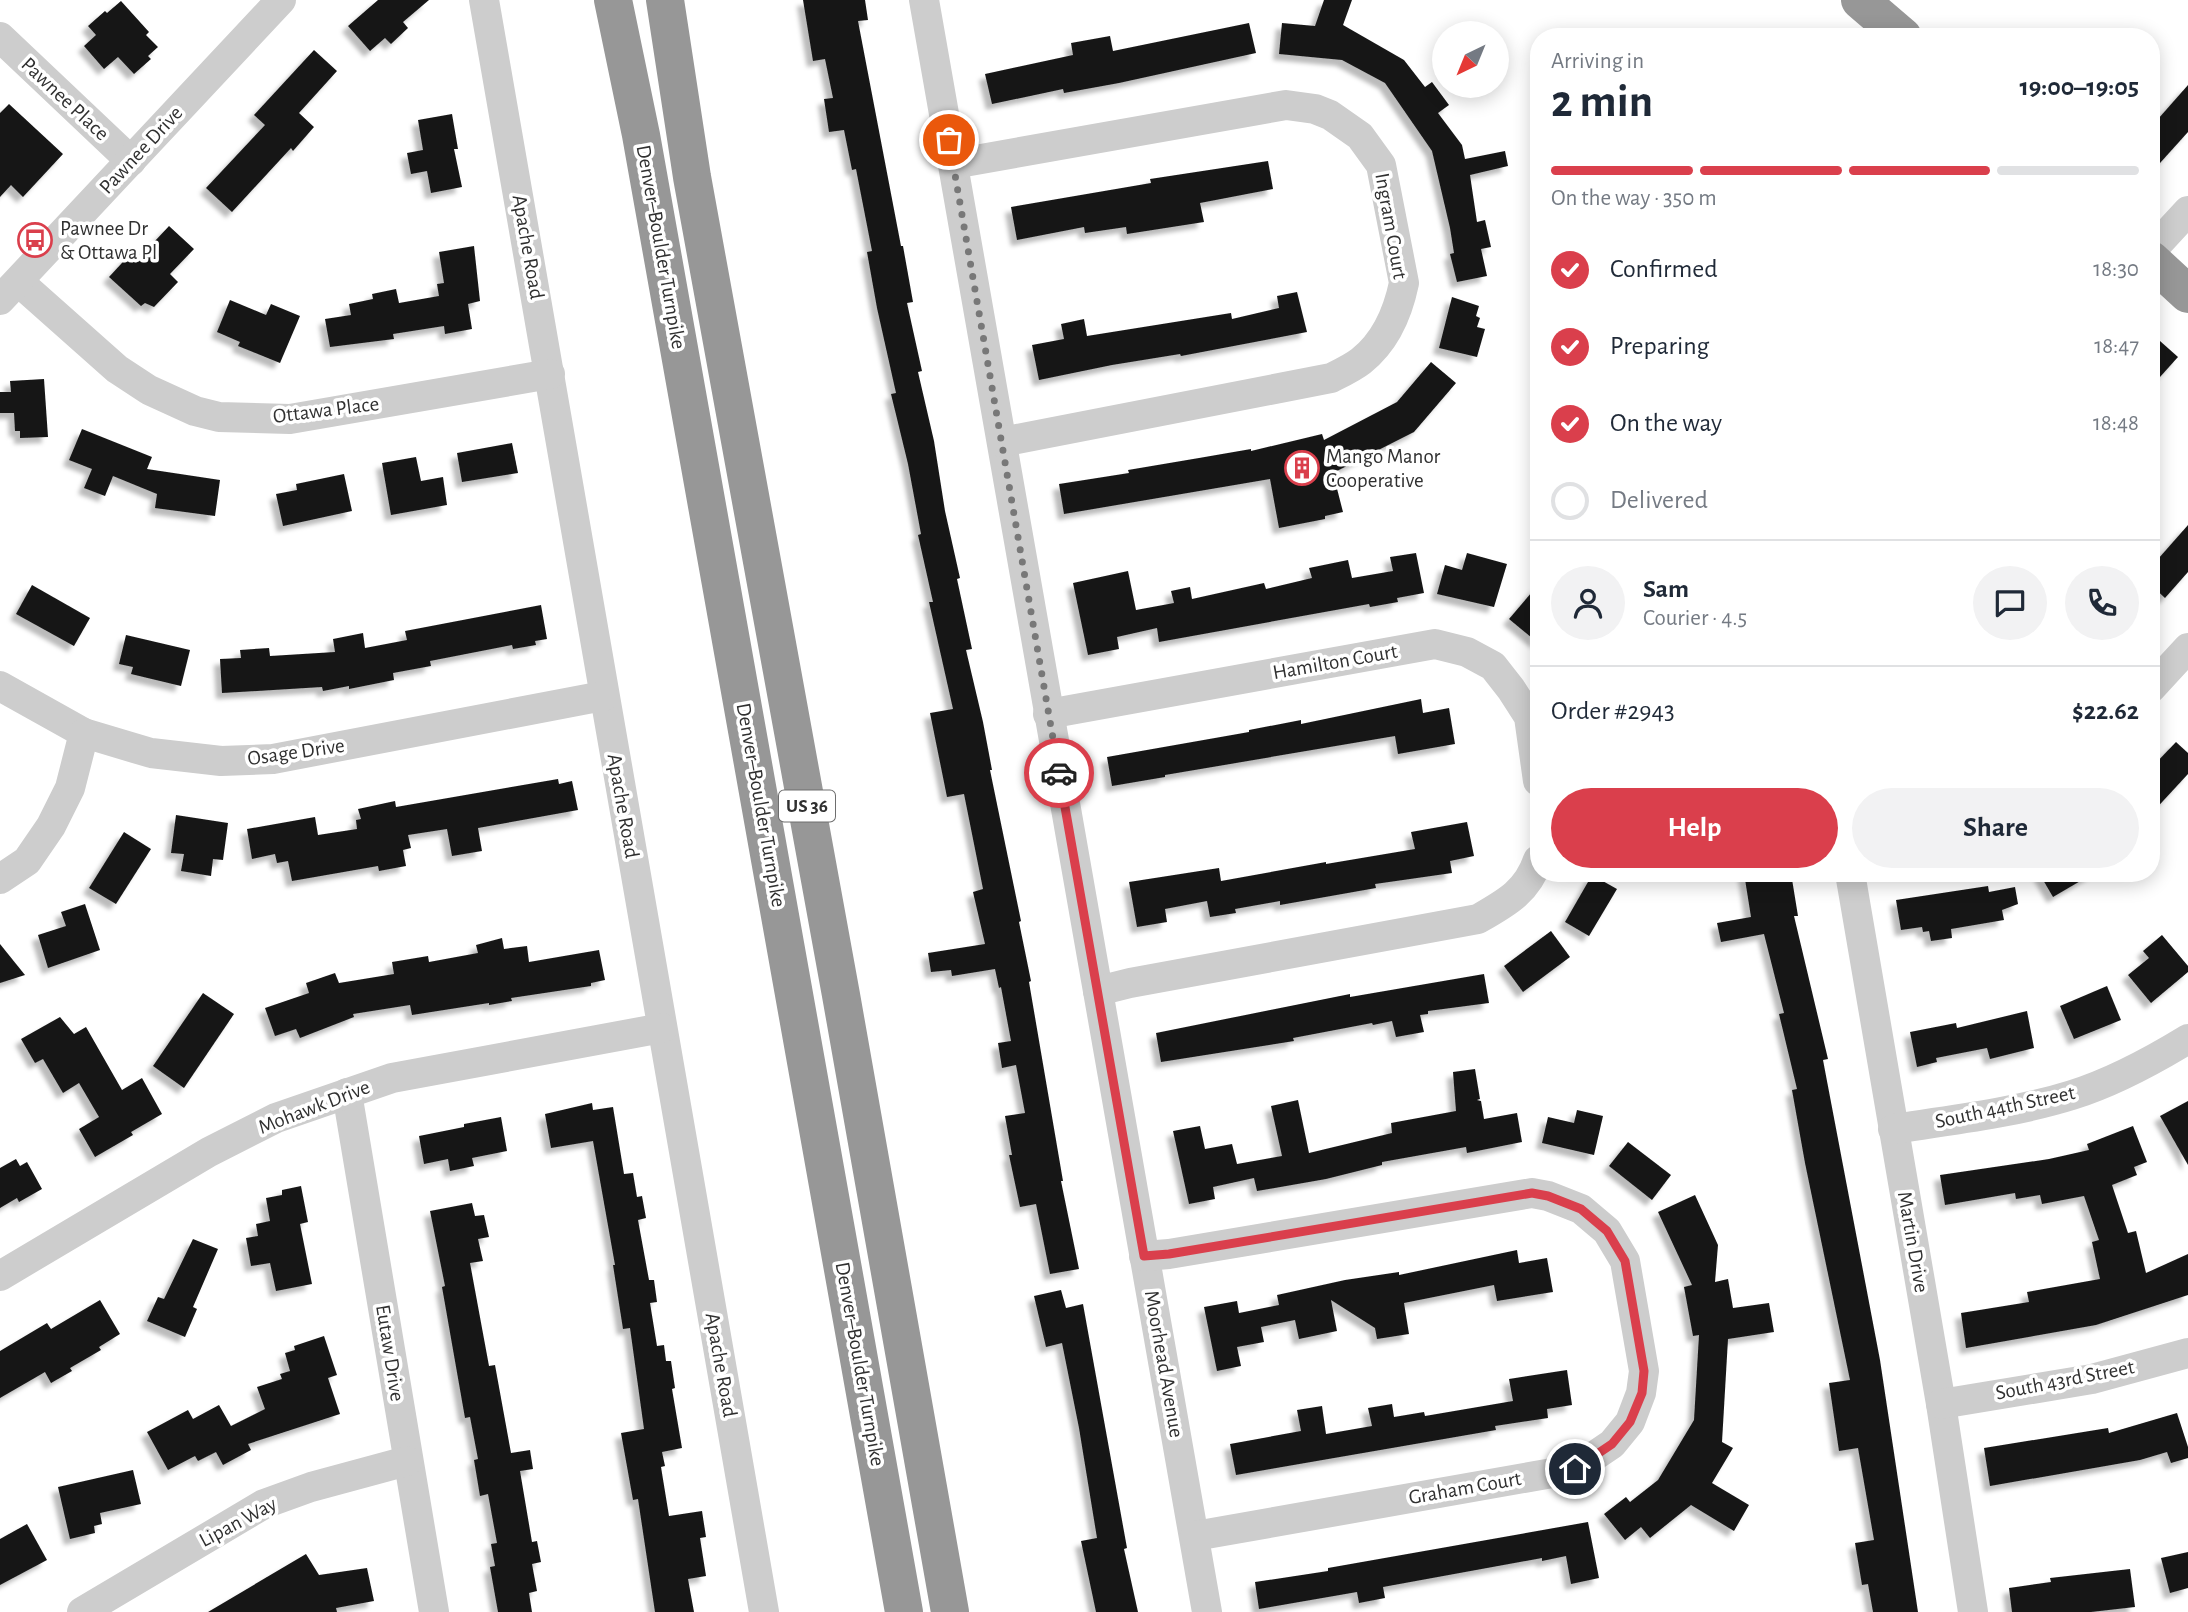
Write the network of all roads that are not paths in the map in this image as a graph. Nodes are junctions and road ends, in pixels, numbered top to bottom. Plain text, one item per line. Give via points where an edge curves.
1 (281, 0) edge
2 (484, 0) edge
3 (613, 0) edge
4 (665, 0) edge
5 (924, 0) edge
6 (1860, 0) edge
7 (1888, 0) edge
8 (1893, 28) edge
9 (1914, 28) edge
10 (0, 37) edge
11 (131, 161) junction
12 (953, 164) junction
13 (2188, 211) edge
14 (2160, 241) edge
15 (2160, 268) edge
16 (9, 291) edge
17 (2188, 294) edge
18 (550, 374) junction
19 (1002, 442) junction
20 (2188, 648) edge
21 (2160, 678) edge
22 (0, 686) edge
23 (603, 696) junction
24 (1048, 714) junction
25 (1530, 724) edge
26 (84, 733) junction
27 (0, 879) edge
28 (1530, 879) edge
29 (1852, 882) edge
30 (1098, 991) junction
31 (662, 1028) junction
32 (2188, 1039) edge
33 (348, 1093) junction
34 (1893, 1129) junction
35 (1144, 1256) junction
36 (0, 1276) edge
37 (2188, 1353) edge
38 (1941, 1404) junction
39 (407, 1461) junction
40 (1195, 1536) junction
41 (82, 1612) edge
42 (434, 1612) edge
43 (764, 1612) edge
44 (904, 1612) edge
45 (950, 1612) edge
46 (1208, 1612) edge
47 (1973, 1612) edge

1 - 11 street, Pawnee Drive
2 - 18 street, Apache Road
3 - 44 highway, Denver–Boulder Turnpike / US 36 via 666,272
4 - 45 highway, Denver–Boulder Turnpike / US 36 via 692,177
5 - 12 street, Moorhead Avenue
6 - 8 highway
7 - 9 highway
10 - 11 street, Pawnee Place
11 - 16 street, Pawnee Drive
12 - 19 street, Moorhead Avenue
12 - 19 street, Ingram Court via 1286,105 1315,110 1331,115 1360,136 1381,165 1404,283 1385,334 1361,361 1331,378
13 - 14 street
15 - 17 highway
16 - 18 street, Ottawa Place via 160,396 219,417 290,419
18 - 23 street, Apache Road
19 - 24 street, Moorhead Avenue
20 - 21 street
22 - 26 street, Osage Drive
23 - 26 street, Osage Drive via 273,759 221,761 151,753
23 - 31 street, Apache Road
24 - 25 street, Hamilton Court via 1436,644 1467,652 1493,666
24 - 30 street, Moorhead Avenue
26 - 27 street via 70,788 51,826 27,861
28 - 30 street via 1511,901 1478,919
29 - 34 street, Martin Drive
30 - 35 street, Moorhead Avenue
31 - 33 street, Mohawk Drive via 392,1078
31 - 43 street, Apache Road
32 - 34 street, South 44th Street via 2146,1065 2073,1094 2001,1112
33 - 36 street, Mohawk Drive via 276,1118 209,1152
33 - 39 street, Eutaw Drive
34 - 38 street, Martin Drive
35 - 40 street, Moorhead Avenue
35 - 40 street, Graham Court via 1532,1193 1581,1209 1607,1231 1625,1261 1644,1371 1642,1393 1630,1422 1612,1444 1575,1469
37 - 38 street, South 43rd Street via 2092,1379
38 - 47 street, Martin Drive
39 - 41 street, Lipan Way via 264,1504
39 - 42 street, Eutaw Drive
40 - 46 street, Moorhead Avenue

